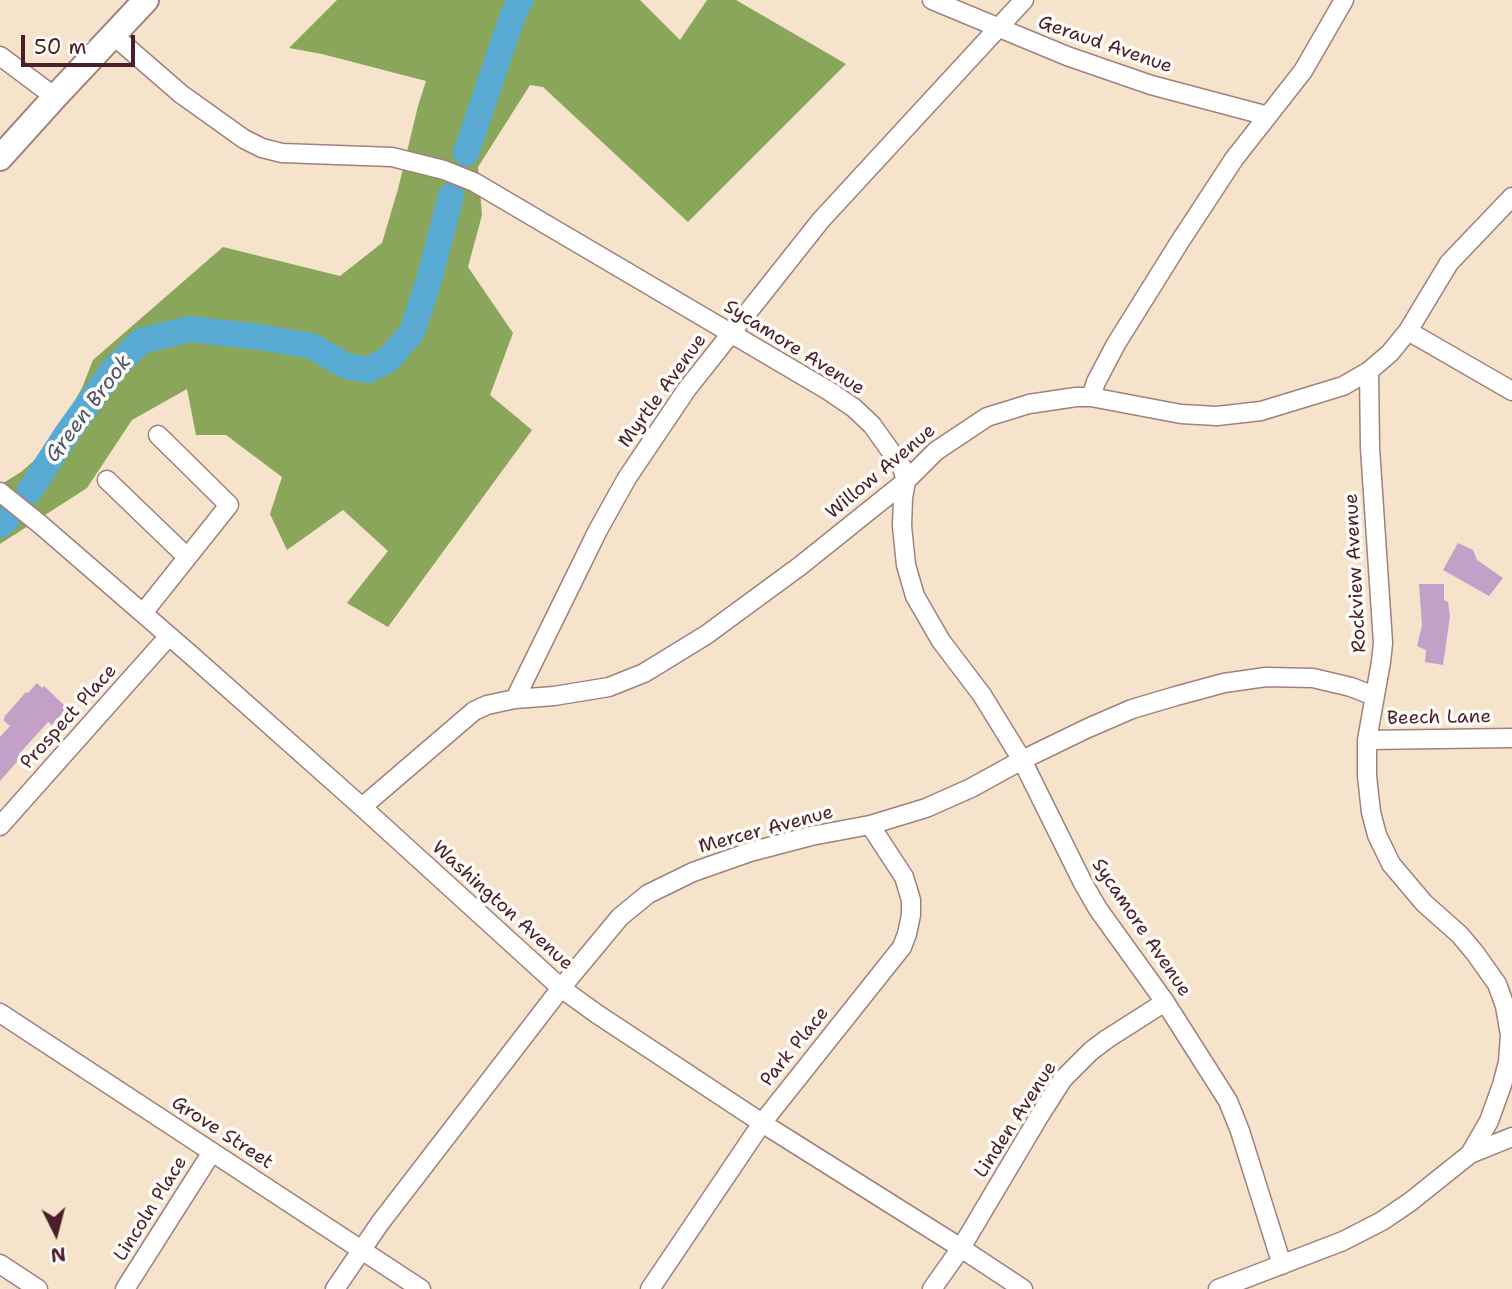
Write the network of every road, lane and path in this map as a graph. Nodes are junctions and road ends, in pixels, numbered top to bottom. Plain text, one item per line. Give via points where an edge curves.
1 (146, 0) edge
2 (932, 0) edge
3 (1024, 0) edge
4 (1344, 0) edge
5 (998, 29) junction
6 (113, 35) junction
7 (0, 55) edge
8 (55, 97) junction
9 (1268, 116) junction
10 (0, 158) edge
11 (1512, 197) edge
12 (1408, 331) junction
13 (732, 334) junction
14 (1369, 370) junction
15 (1512, 391) edge
16 (1091, 397) junction
17 (158, 435) dead end
18 (107, 480) dead end
19 (906, 481) junction
20 (2, 493) edge
21 (187, 557) junction
22 (143, 613) junction
23 (169, 636) junction
24 (1374, 696) junction
25 (515, 699) junction
26 (1512, 738) edge
27 (1367, 740) junction
28 (1022, 760) junction
29 (362, 807) junction
30 (870, 825) junction
31 (0, 826) edge
32 (561, 988) junction
33 (1165, 1002) junction
34 (0, 1013) edge
35 (1511, 1036) edge
36 (762, 1123) junction
37 (1512, 1137) edge
38 (212, 1152) junction
39 (1470, 1154) junction
40 (961, 1248) junction
41 (362, 1250) junction
42 (0, 1264) edge
43 (1282, 1265) junction
44 (38, 1289) edge
45 (125, 1289) edge
46 (335, 1289) edge
47 (421, 1289) edge
48 (650, 1289) edge
49 (932, 1289) edge
50 (1023, 1289) edge
51 (1218, 1289) edge

1 - 6 street
2 - 5 street, Geraud Avenue
3 - 5 street, Myrtle Avenue
4 - 9 street via 1303,71
5 - 9 street, Geraud Avenue via 1151,85
5 - 13 street, Myrtle Avenue via 821,220
6 - 8 street
6 - 13 street, Sycamore Avenue via 181,94 262,148 282,153 391,157 474,181
7 - 8 street
8 - 10 street
9 - 16 street via 1179,243 1116,344
11 - 12 street via 1448,263
12 - 14 street
12 - 15 street
13 - 19 street, Sycamore Avenue via 853,408 872,425 902,467
13 - 25 street, Myrtle Avenue via 687,389 626,478
14 - 16 street, Willow Avenue via 1343,386 1261,411 1217,416
14 - 24 street, Rockview Avenue via 1383,643
16 - 19 street, Willow Avenue via 1029,404 987,417 936,451
17 - 21 street via 229,505
18 - 21 street
19 - 25 street, Willow Avenue via 758,597 644,673 609,687
19 - 28 street, Sycamore Avenue via 902,526 915,596
20 - 22 street, Washington Avenue
21 - 22 street
22 - 23 street, Washington Avenue
23 - 29 street, Washington Avenue
23 - 31 street, Prospect Place
24 - 27 street, Rockview Avenue
24 - 28 street, Mercer Avenue via 1313,678 1266,677 1224,683 1132,709
25 - 29 street via 474,711
26 - 27 street, Beech Lane
27 - 35 street, Rockview Avenue via 1371,811 1386,854 1407,884 1460,935 1487,969 1505,1006
28 - 30 street, Mercer Avenue via 926,808
28 - 33 street, Sycamore Avenue via 1083,884
29 - 32 street, Washington Avenue
30 - 32 street, Mercer Avenue via 750,852 648,894 620,916
30 - 36 street, Park Place via 904,877 911,900 907,934 902,947
32 - 36 street, Washington Avenue
32 - 41 street, Mercer Avenue
33 - 40 street, Linden Avenue via 1091,1051 1063,1079
33 - 43 street, Sycamore Avenue via 1228,1101
34 - 38 street, Grove Street
35 - 39 street, Rockview Avenue via 1502,1085
36 - 40 street, Washington Avenue
36 - 48 street, Park Place
37 - 39 street, Rockview Avenue
38 - 41 street, Grove Street
38 - 45 street, Lincoln Place
39 - 43 street, Rockview Avenue via 1382,1221
40 - 49 street, Linden Avenue
40 - 50 street, Washington Avenue
41 - 46 street, Mercer Avenue
41 - 47 street, Grove Street
42 - 44 street
43 - 51 street, Rockview Avenue

